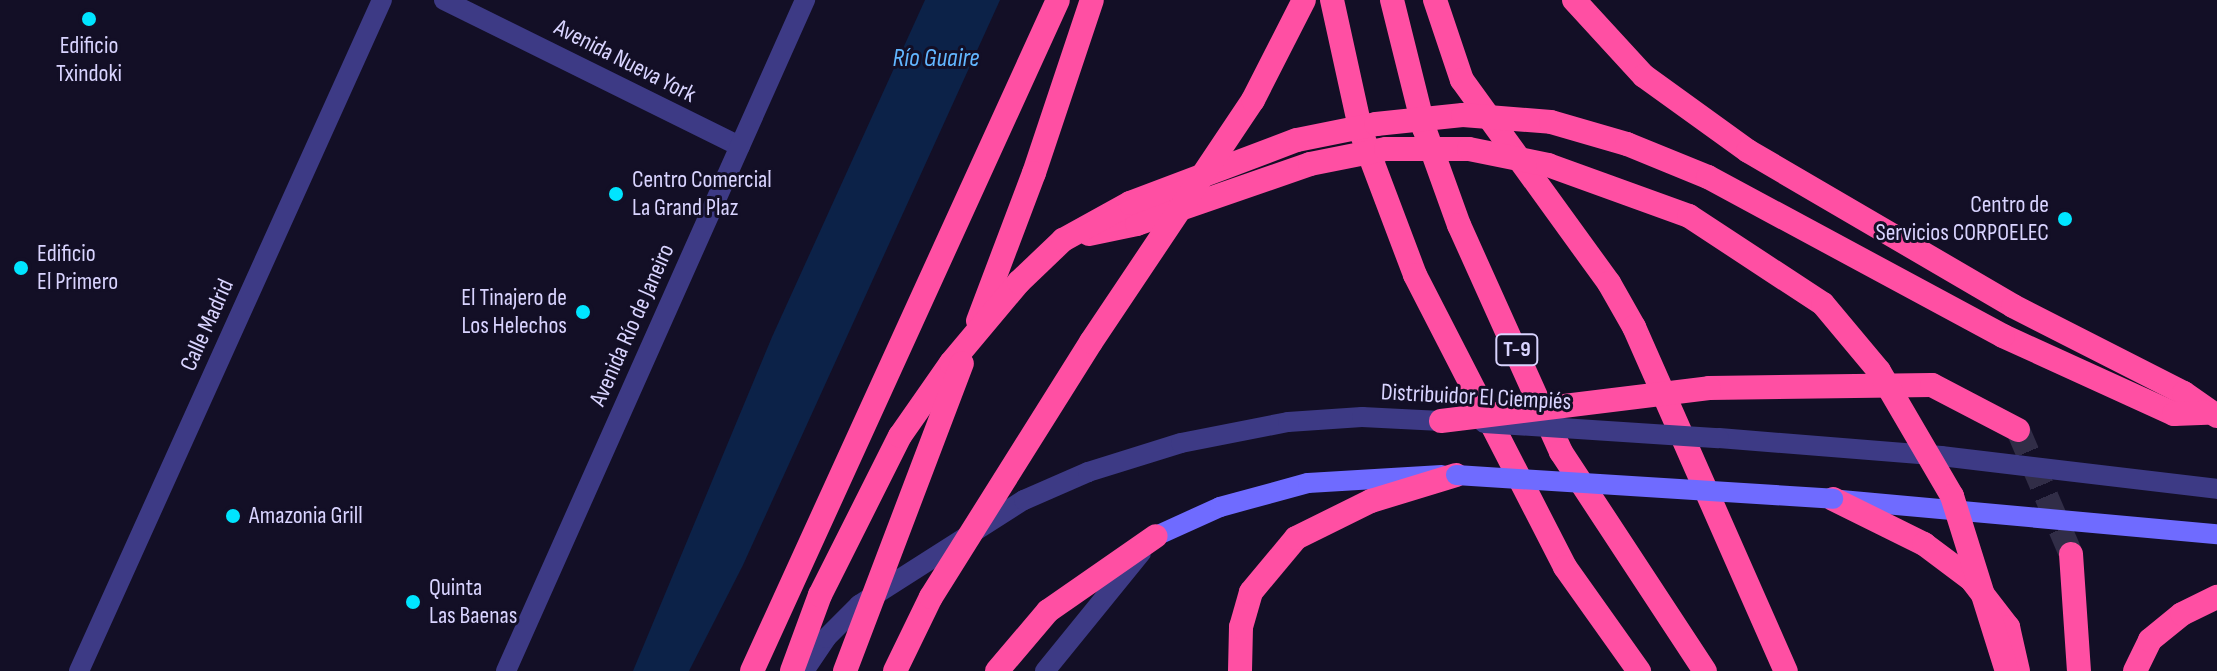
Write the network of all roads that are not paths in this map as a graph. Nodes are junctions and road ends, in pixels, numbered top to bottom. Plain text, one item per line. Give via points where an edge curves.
1 (382, 0) edge
2 (444, 0) edge
3 (805, 0) edge
4 (1058, 0) edge
5 (1092, 0) edge
6 (1304, 0) edge
7 (1332, 0) edge
8 (1392, 0) edge
9 (1435, 0) edge
10 (1574, 0) edge
11 (740, 146) junction
12 (1063, 240) junction
13 (2212, 414) edge
14 (1441, 421) junction
15 (2018, 430) tunnel mouth
16 (1456, 475) junction
17 (2217, 489) edge
18 (1833, 499) junction
19 (2217, 534) edge
20 (1156, 536) junction
21 (2071, 554) tunnel mouth
22 (1565, 567) junction
23 (2217, 597) edge
24 (79, 671) edge
25 (506, 671) edge
26 (752, 671) edge
27 (792, 671) edge
28 (804, 671) edge
29 (845, 671) edge
30 (895, 671) edge
31 (997, 671) edge
32 (1045, 671) edge
33 (1240, 671) edge
34 (1621, 671) edge
35 (1639, 671) edge
36 (1705, 671) edge
37 (1786, 671) edge
38 (2007, 671) edge
39 (2018, 671) edge
40 (2079, 671) edge
41 (2135, 671) edge

1 - 24 street, Calle Madrid
2 - 11 street, Avenida Nueva York
3 - 11 street, Avenida Río de Janeiro
4 - 26 highway
5 - 29 highway, bridge via 1034,173
6 - 30 highway, bridge via 1253,100 1091,342 931,597
7 - 22 highway, T-9 via 1361,132 1388,209 1443,333
8 - 36 highway, T-9 via 1424,128 1459,225 1561,452
9 - 37 highway via 1462,80 1609,283 1634,327
10 - 13 highway via 1644,76 1748,151 2013,306 2184,393
11 - 25 street, Avenida Río de Janeiro
12 - 13 highway, bridge via 1130,203 1297,140 1376,124 1463,115 1551,122 1627,144 1708,177 2003,336 2174,414
12 - 27 highway, bridge via 1019,282 951,363 900,436 820,595
12 - 38 highway, bridge via 1137,224 1310,164 1386,149 1469,149 1548,165 1689,216 1823,304 1879,371 1952,496
14 - 15 highway, bridge via 1709,388 1932,385
14 - 17 street, Distribuidor El Ciempiés, bridge via 1941,456
14 - 28 street, Distribuidor El Ciempiés via 1362,417 1288,422 1181,443 1088,472 1024,500 859,605 826,638
16 - 18 main road, bridge
16 - 20 main road via 1308,483 1220,507
16 - 33 highway via 1371,501 1296,538 1251,592 1240,639
18 - 19 main road
18 - 39 highway via 1924,544 1971,579 2008,627
20 - 31 highway via 1048,611
20 - 32 street
21 - 40 highway
22 - 34 highway
22 - 35 highway, T-9
23 - 41 highway via 2182,614 2150,640

